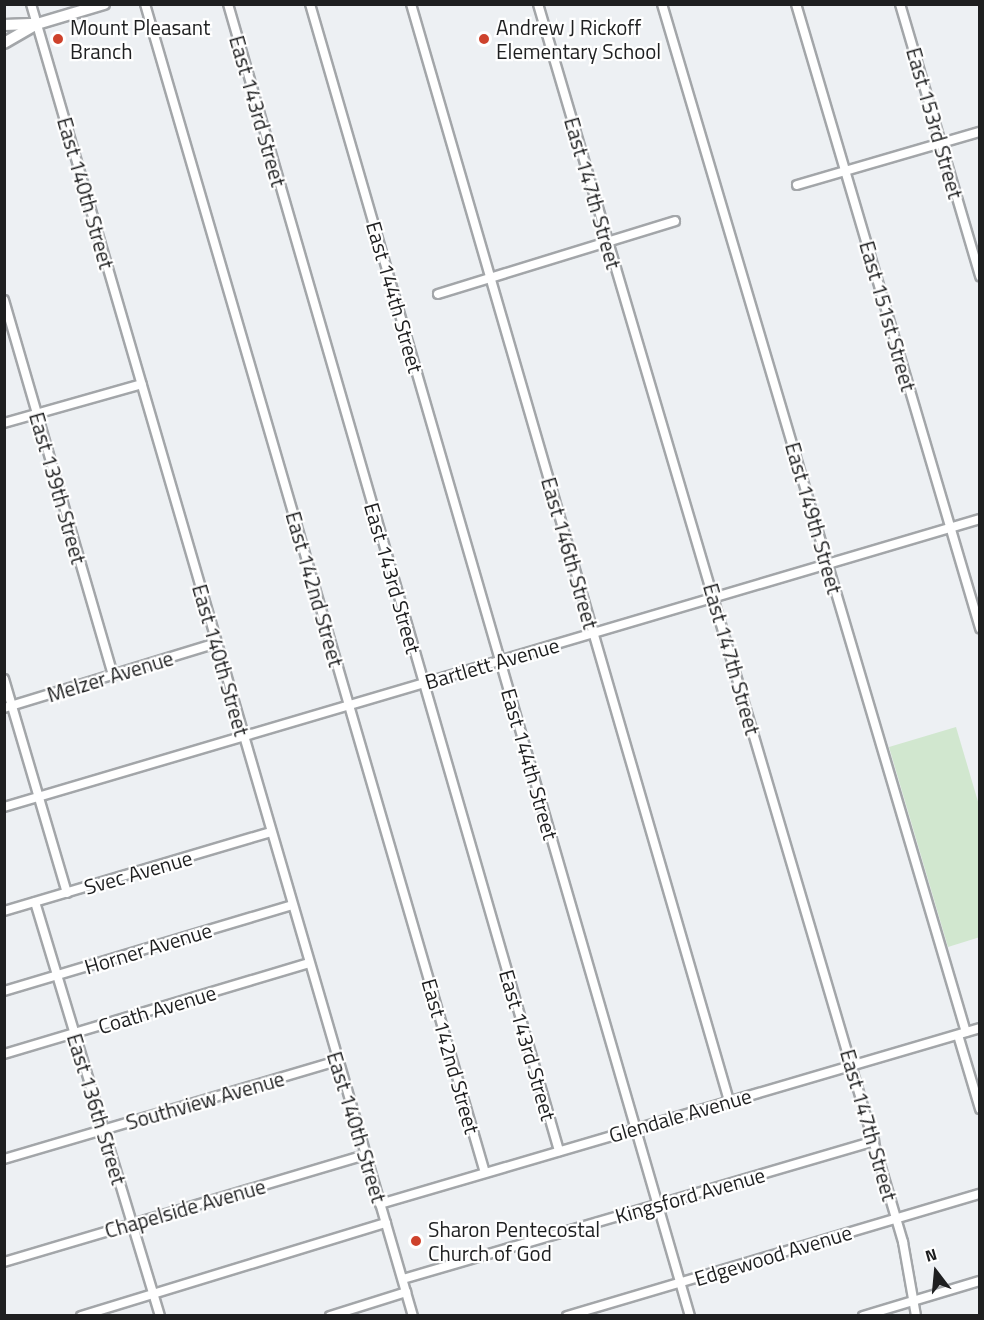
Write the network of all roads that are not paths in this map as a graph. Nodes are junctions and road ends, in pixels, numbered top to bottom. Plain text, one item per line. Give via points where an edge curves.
1 (31, 4) edge
2 (104, 4) edge
3 (145, 4) edge
4 (228, 4) edge
5 (310, 4) edge
6 (411, 4) edge
7 (538, 4) edge
8 (663, 4) edge
9 (796, 4) edge
10 (900, 4) edge
11 (37, 24) junction
12 (4, 26) edge
13 (4, 43) edge
14 (980, 132) edge
15 (941, 143) junction
16 (846, 171) junction
17 (797, 185) dead end
18 (675, 221) dead end
19 (608, 243) junction
20 (980, 276) edge
21 (491, 279) junction
22 (438, 294) dead end
23 (4, 300) edge
24 (142, 384) junction
25 (36, 414) junction
26 (4, 423) edge
27 (980, 519) edge
28 (950, 528) junction
29 (827, 564) junction
30 (714, 598) junction
31 (980, 628) edge
32 (593, 633) junction
33 (216, 643) junction
34 (500, 661) junction
35 (113, 675) junction
36 (4, 679) edge
37 (423, 683) junction
38 (348, 704) junction
39 (8, 707) edge
40 (243, 735) junction
41 (39, 796) junction
42 (4, 807) edge
43 (271, 832) junction
44 (67, 893) junction
45 (35, 902) junction
46 (292, 904) junction
47 (4, 911) edge
48 (309, 963) junction
49 (57, 975) junction
50 (4, 991) edge
51 (980, 1028) edge
52 (75, 1034) junction
53 (962, 1034) junction
54 (4, 1054) edge
55 (337, 1061) junction
56 (851, 1065) junction
57 (729, 1101) junction
58 (980, 1109) edge
59 (635, 1128) junction
60 (104, 1130) junction
61 (874, 1141) junction
62 (559, 1151) junction
63 (366, 1155) junction
64 (4, 1159) edge
65 (485, 1173) junction
66 (980, 1194) edge
67 (380, 1204) junction
68 (658, 1205) junction
69 (896, 1218) junction
70 (386, 1223) junction
71 (132, 1224) junction
72 (4, 1262) edge
73 (403, 1279) junction
74 (980, 1281) edge
75 (680, 1282) junction
76 (406, 1292) junction
77 (153, 1293) junction
78 (912, 1302) junction
79 (81, 1316) edge
80 (160, 1316) edge
81 (330, 1316) edge
82 (413, 1316) edge
83 (567, 1316) edge
84 (690, 1316) edge
85 (863, 1316) edge
86 (916, 1316) edge

1 - 11 street, East 140th Street
2 - 11 main road
3 - 38 street, East 142nd Street
4 - 37 street, East 143rd Street
5 - 34 street, East 144th Street
6 - 21 street, East 146th Street
7 - 19 street, East 147th Street
8 - 29 street, East 149th Street
9 - 16 street, East 151st Street
10 - 15 street, East 153rd Street
11 - 12 main road
11 - 13 main road
11 - 24 street, East 140th Street
14 - 15 street
15 - 16 street
15 - 20 street, East 153rd Street
16 - 17 street
16 - 28 street, East 151st Street
18 - 19 street
19 - 21 street
19 - 30 street, East 147th Street
21 - 22 street
21 - 32 street, East 146th Street
23 - 25 street, East 139th Street
24 - 25 street
24 - 33 street, East 140th Street
25 - 26 street
25 - 35 street, East 139th Street
27 - 28 street, Bartlett Avenue
28 - 29 street, Bartlett Avenue
28 - 31 street, East 151st Street
29 - 30 street, Bartlett Avenue
29 - 53 street, East 149th Street
30 - 32 street, Bartlett Avenue
30 - 56 street, East 147th Street
32 - 34 street, Bartlett Avenue
32 - 57 street, East 146th Street
33 - 35 street, Melzer Avenue
33 - 40 street, East 140th Street
34 - 37 street, Bartlett Avenue
34 - 59 street, East 144th Street
35 - 39 street, Melzer Avenue
36 - 39 street
37 - 38 street, Bartlett Avenue
37 - 62 street, East 143rd Street
38 - 40 street, Bartlett Avenue
38 - 65 street, East 142nd Street
39 - 41 street
40 - 41 street, Bartlett Avenue
40 - 43 street, East 140th Street
41 - 42 street, Bartlett Avenue
41 - 44 street
43 - 44 street, Svec Avenue
43 - 46 street, East 140th Street
44 - 45 street, Svec Avenue
45 - 47 street, Svec Avenue
45 - 49 street, East 136th Street
46 - 48 street, East 140th Street
46 - 49 street, Horner Avenue
48 - 52 street, Coath Avenue
48 - 55 street, East 140th Street
49 - 50 street, Horner Avenue
49 - 52 street, East 136th Street
51 - 53 street, Glendale Avenue
52 - 54 street, Coath Avenue
52 - 60 street, East 136th Street
53 - 56 street, Glendale Avenue
53 - 58 street, East 149th Street
55 - 60 street, Southview Avenue
55 - 63 street, East 140th Street
56 - 57 street, Glendale Avenue
56 - 61 street, East 147th Street
57 - 59 street, Glendale Avenue
59 - 62 street, Glendale Avenue
59 - 68 street, East 144th Street
60 - 64 street, Southview Avenue
60 - 71 street, East 136th Street
61 - 68 street, Kingsford Avenue
61 - 69 street, East 147th Street
62 - 65 street, Glendale Avenue
63 - 67 street, East 140th Street
63 - 71 street, Chapelside Avenue
65 - 67 street, Glendale Avenue
66 - 69 street, Edgewood Avenue
67 - 70 street, East 140th Street
68 - 73 street, Kingsford Avenue
68 - 75 street, East 144th Street
69 - 75 street, Edgewood Avenue
69 - 78 street, East 147th Street
70 - 73 street, East 140th Street
70 - 77 street
71 - 72 street, Chapelside Avenue
71 - 77 street, East 136th Street
73 - 76 street, East 140th Street
74 - 78 street
75 - 83 street, Edgewood Avenue
75 - 84 street, East 144th Street
76 - 81 street
76 - 82 street, East 140th Street
77 - 79 street
77 - 80 street, East 136th Street
78 - 85 street
78 - 86 street, East 147th Street

